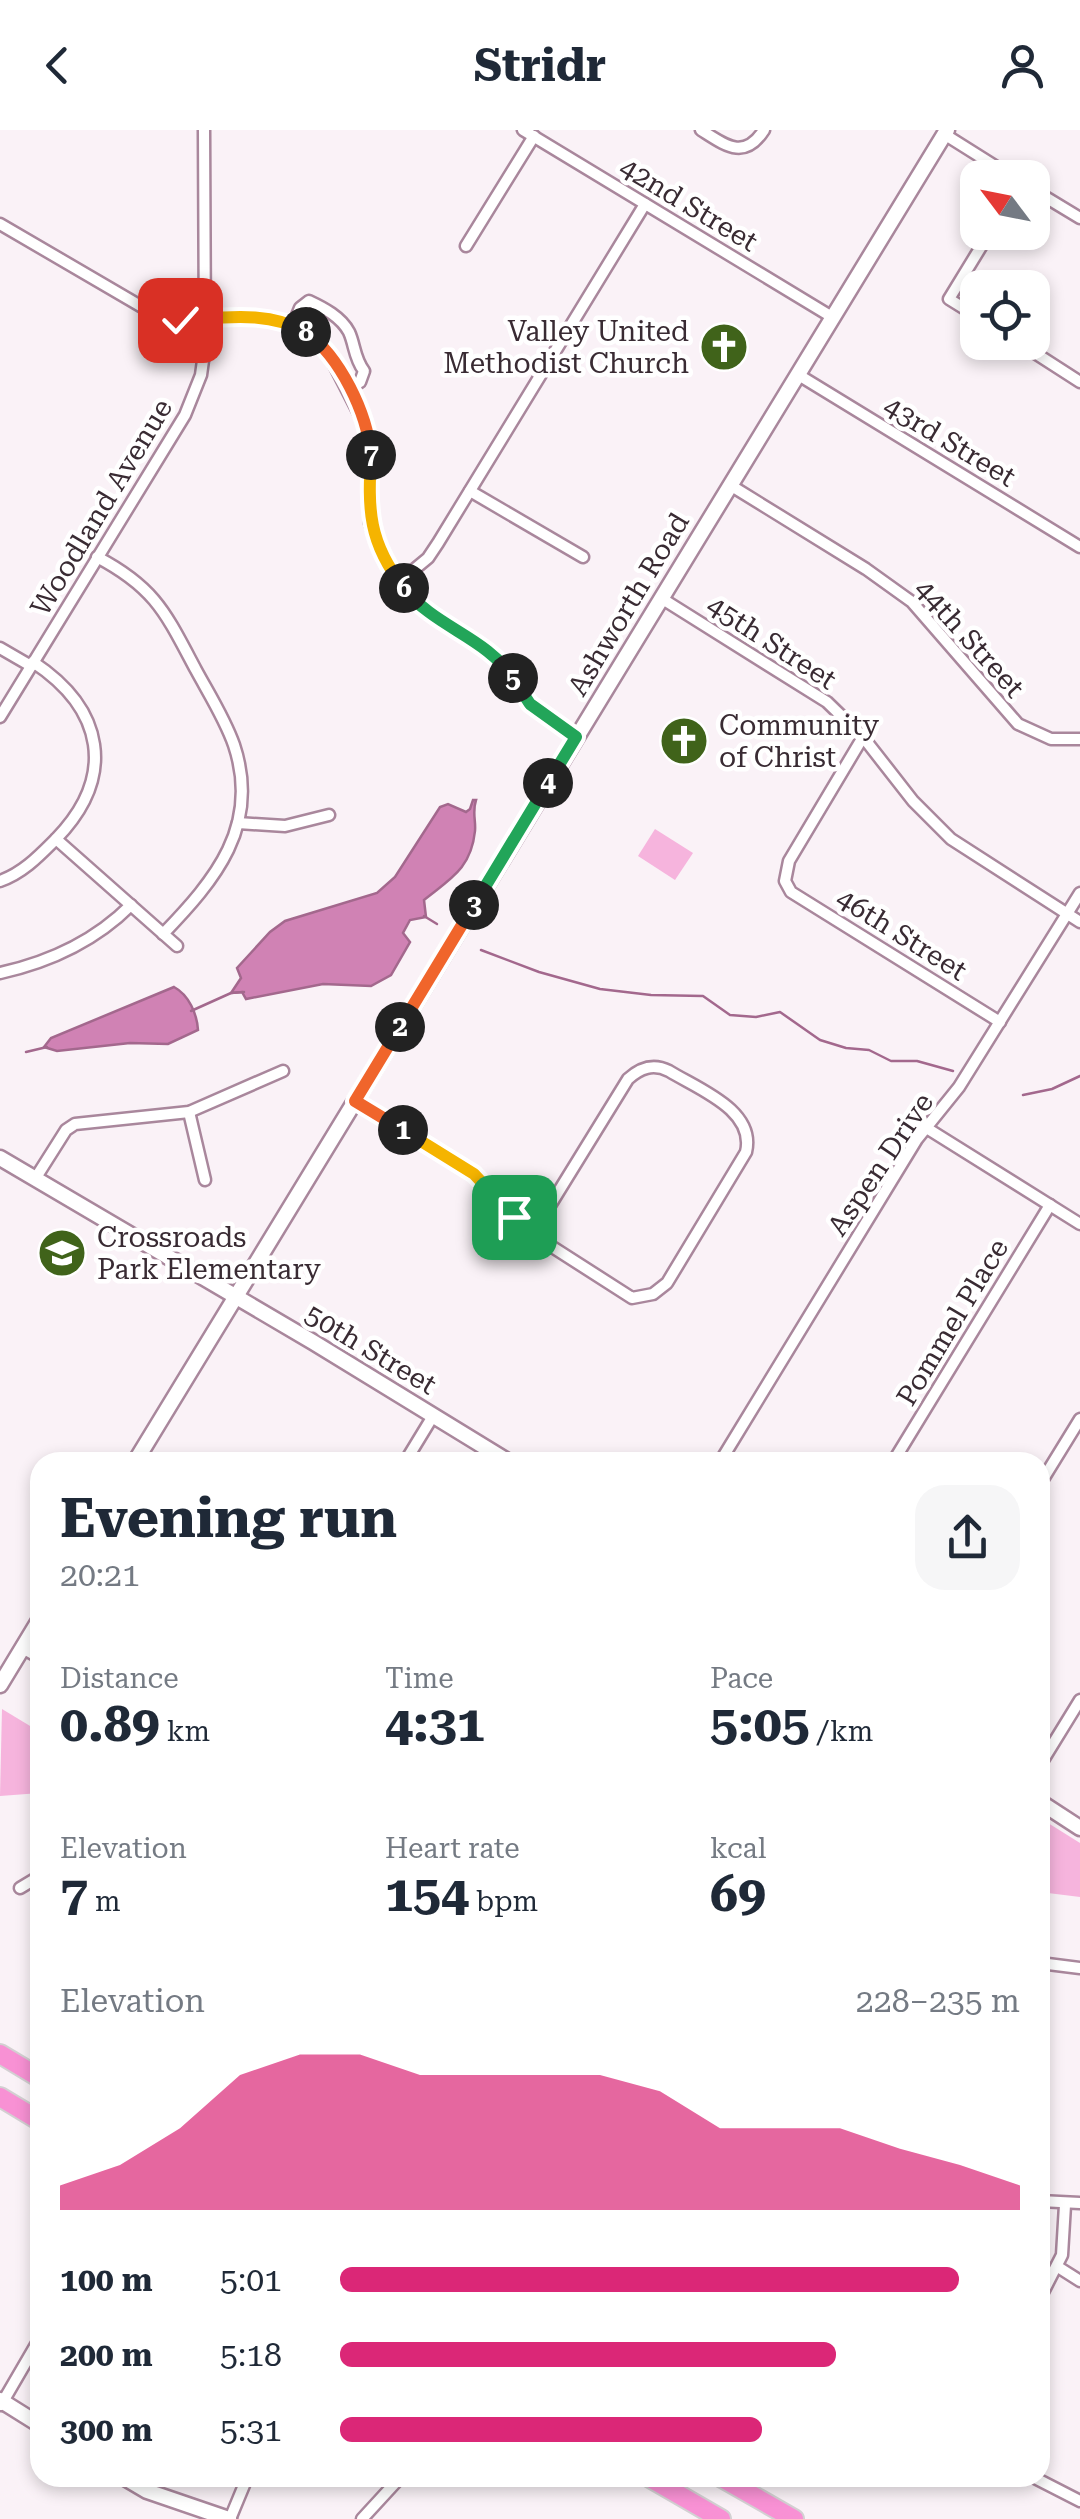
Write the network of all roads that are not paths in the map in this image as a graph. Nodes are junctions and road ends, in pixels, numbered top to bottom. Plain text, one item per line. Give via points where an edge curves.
1 (204, 130) edge
2 (701, 130) edge
3 (764, 130) edge
4 (945, 132) edge
5 (528, 133) edge
6 (987, 160) edge
7 (1050, 200) edge
8 (645, 204) junction
9 (1080, 218) edge
10 (0, 224) edge
11 (466, 246) dead end
12 (960, 281) edge
13 (960, 306) edge
14 (832, 317) junction
15 (205, 319) junction
16 (293, 326) junction
17 (1046, 360) edge
18 (797, 374) junction
19 (1080, 382) edge
20 (348, 388) junction
21 (730, 484) junction
22 (470, 491) junction
23 (1080, 547) edge
24 (583, 557) dead end
25 (98, 558) junction
26 (399, 582) junction
27 (661, 598) junction
28 (0, 648) edge
29 (32, 664) junction
30 (0, 716) edge
31 (576, 737) junction
32 (863, 737) junction
33 (1080, 740) edge
34 (329, 815) dead end
35 (238, 823) junction
36 (56, 838) junction
37 (0, 881) edge
38 (1080, 893) edge
39 (131, 905) junction
40 (1067, 914) junction
41 (1080, 922) edge
42 (163, 934) junction
43 (176, 946) dead end
44 (0, 973) edge
45 (1000, 1022) junction
46 (283, 1071) dead end
47 (355, 1101) junction
48 (189, 1112) junction
49 (925, 1127) junction
50 (0, 1158) edge
51 (35, 1179) junction
52 (204, 1180) dead end
53 (1050, 1205) junction
54 (1080, 1224) edge
55 (529, 1232) junction
56 (236, 1297) junction
57 (434, 1416) junction
58 (1080, 1420) edge
59 (141, 1452) edge
60 (411, 1452) edge
61 (493, 1452) edge
62 (726, 1452) edge
63 (900, 1452) edge
64 (1050, 1468) edge
65 (30, 1635) edge
66 (22, 1648) junction
67 (30, 1652) edge
68 (0, 1685) edge
69 (1080, 1700) edge
70 (1050, 1749) edge
71 (1050, 1808) edge
72 (1080, 1828) edge
73 (30, 1882) edge
74 (20, 1888) dead end
75 (1050, 1963) edge
76 (1080, 1968) edge
77 (0, 2054) edge
78 (30, 2072) edge
79 (0, 2098) edge
80 (30, 2115) edge
81 (1050, 2203) edge
82 (1080, 2203) edge
83 (1064, 2205) junction
84 (1058, 2268) junction
85 (1050, 2281) edge
86 (1080, 2281) edge
87 (30, 2354) edge
88 (1, 2402) edge
89 (30, 2419) edge
90 (1050, 2486) edge
91 (140, 2487) edge
92 (244, 2487) edge
93 (391, 2487) edge
94 (665, 2487) edge
95 (738, 2487) edge
96 (1080, 2501) edge
97 (230, 2519) edge
98 (362, 2519) edge
99 (720, 2519) edge
100 (794, 2519) edge

1 - 15 street, Woodland Avenue
2 - 3 street via 738,148 756,142
4 - 6 street
4 - 14 main road, Ashworth Road
5 - 8 street, 42nd Street
5 - 11 street
7 - 9 street
8 - 14 street, 42nd Street
8 - 22 street
10 - 15 street via 149,312
12 - 13 street via 949,299
14 - 18 main road, Ashworth Road
15 - 16 street via 259,316
15 - 25 street, Woodland Avenue via 197,389
16 - 20 street via 325,348
16 - 20 street via 309,302 347,329 364,370
17 - 19 street
18 - 21 main road, Ashworth Road
18 - 23 street, 43rd Street
20 - 26 street via 370,443 370,523
21 - 27 main road, Ashworth Road
21 - 33 street, 44th Street via 912,602 1018,724 1050,739
22 - 24 street
22 - 26 street via 428,558
25 - 29 street, Woodland Avenue
25 - 35 street via 156,600 221,716 241,775
26 - 31 street via 422,609 495,656 530,704
27 - 31 main road, Ashworth Road
27 - 32 street, 45th Street via 812,691
28 - 29 street
29 - 30 street, Woodland Avenue
29 - 36 street via 74,697 94,745 91,787
31 - 47 main road, Ashworth Road
32 - 40 street, 45th Street via 913,802 951,838
32 - 45 street, 46th Street via 789,861 790,892
34 - 35 street via 286,826
35 - 42 street via 214,878
36 - 37 street via 27,868
36 - 39 street
38 - 40 street, Aspen Drive
39 - 42 street
39 - 44 street via 90,939
40 - 41 street, 45th Street
40 - 45 street, Aspen Drive
42 - 43 street
45 - 49 street, Aspen Drive
46 - 48 street
47 - 55 street via 474,1174
47 - 56 main road, Ashworth Road
48 - 51 street via 75,1124
48 - 52 street
49 - 53 street
49 - 62 street, Aspen Drive
50 - 51 main road, 50th Street
51 - 56 main road, 50th Street
53 - 54 street
53 - 63 street, Pommel Place
55 - 55 street via 628,1079 642,1069 669,1071 744,1122 746,1152 668,1283 653,1294 632,1298
56 - 57 main road, 50th Street
56 - 59 main road, Ashworth Road
57 - 60 street
57 - 61 main road, 50th Street
58 - 64 street
65 - 66 main road
66 - 67 street
66 - 68 main road
69 - 70 street
71 - 72 main road
73 - 74 street
75 - 76 street
77 - 78 highway
79 - 80 highway
81 - 83 street
82 - 83 street
83 - 84 street
84 - 85 street
84 - 86 street
87 - 88 street
88 - 89 main road
90 - 96 street
91 - 97 main road
92 - 97 street
93 - 98 street
94 - 99 highway
95 - 100 highway

